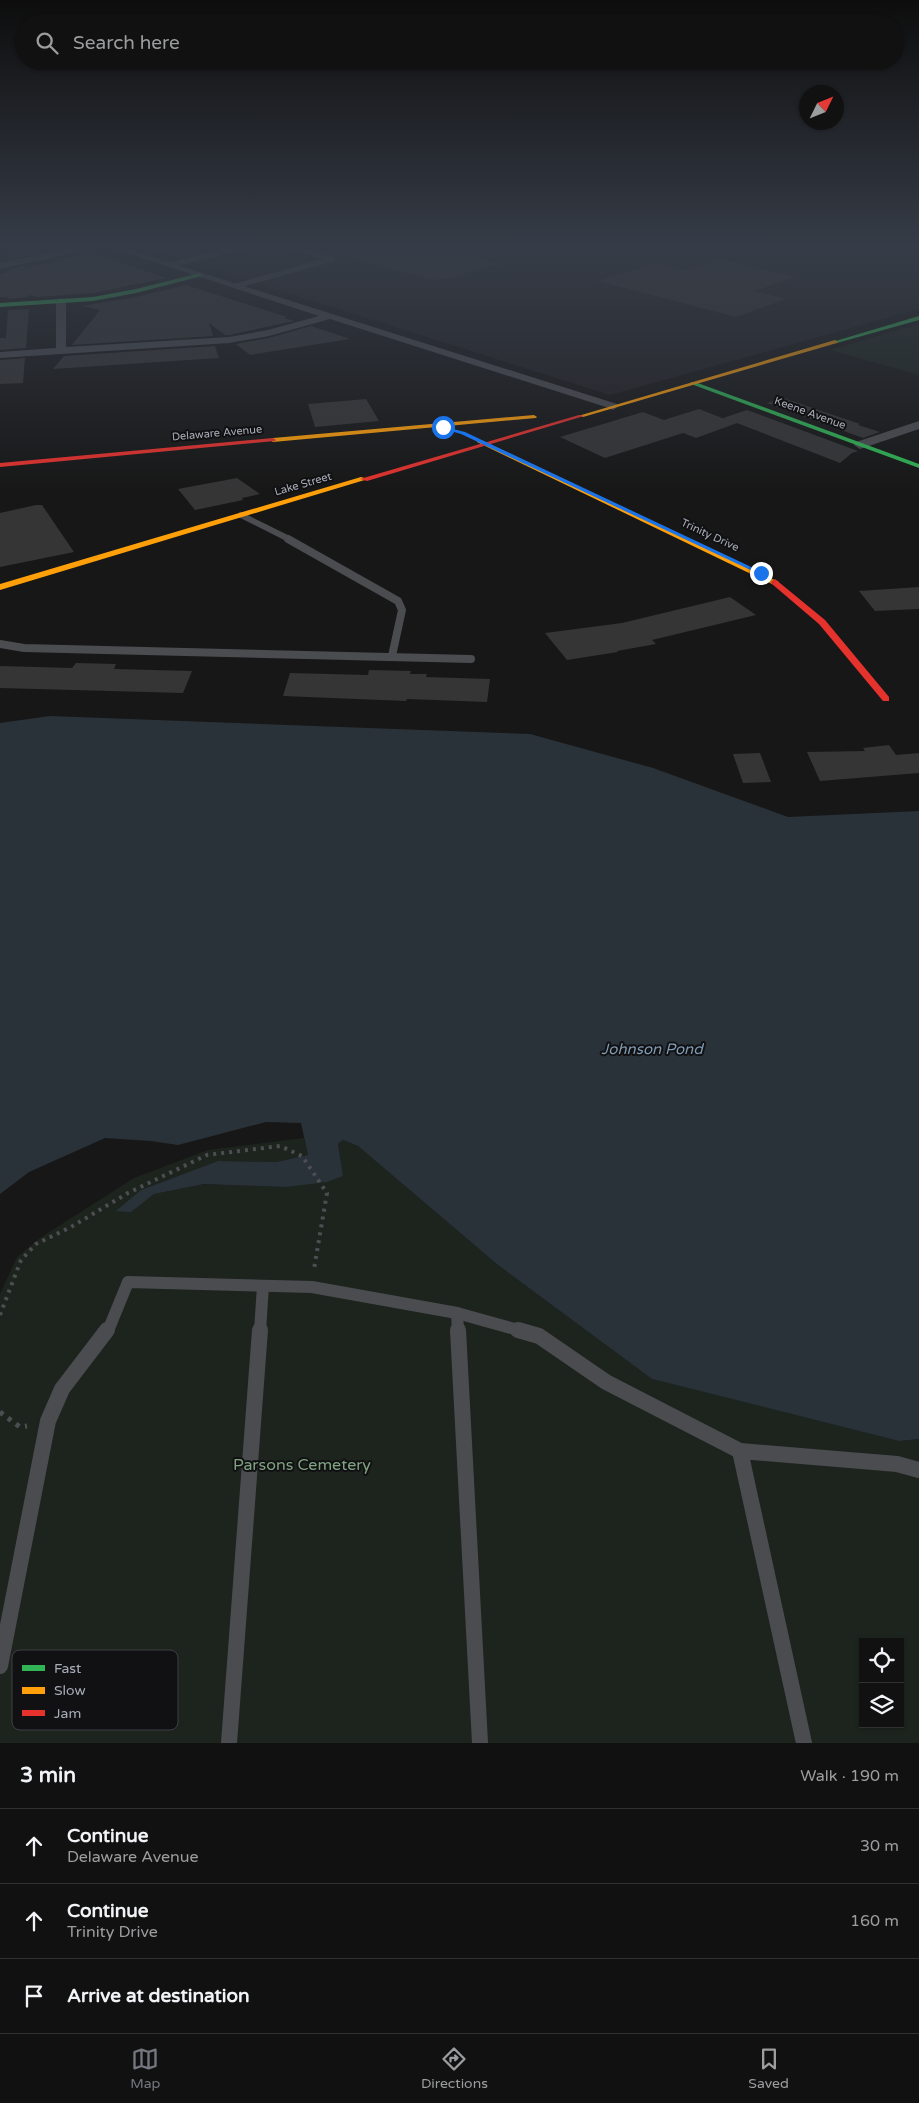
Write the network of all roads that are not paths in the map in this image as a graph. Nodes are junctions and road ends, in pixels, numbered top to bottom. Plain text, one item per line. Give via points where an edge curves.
1 (60, 329) edge
2 (286, 329) edge
3 (372, 329) edge
4 (880, 329) edge
5 (60, 351) junction
6 (0, 355) edge
7 (693, 383) junction
8 (613, 406) junction
9 (594, 412) junction
10 (919, 425) edge
11 (435, 426) junction
12 (485, 444) junction
13 (860, 445) junction
14 (0, 464) edge
15 (919, 466) edge
16 (241, 514) junction
17 (0, 587) edge
18 (0, 644) edge
19 (392, 656) junction
20 (471, 659) dead end
21 (886, 699) dead end
22 (263, 1286) junction
23 (457, 1313) junction
24 (740, 1451) junction
25 (919, 1470) edge
26 (0, 1666) edge
27 (228, 1743) edge
28 (480, 1743) edge
29 (804, 1743) edge

1 - 5 street
2 - 5 street via 248,338
3 - 8 street
4 - 7 street, Lake Street
5 - 6 street
7 - 8 street, Lake Street
7 - 13 street, Keene Avenue
8 - 9 street, Lake Street
9 - 11 street, Delaware Avenue
9 - 12 street, Lake Street
10 - 13 street
11 - 12 street, Delaware Avenue
11 - 14 street, Delaware Avenue
12 - 16 street, Lake Street
12 - 21 street, Trinity Drive via 776,582 803,601 830,629
13 - 15 street, Keene Avenue
16 - 17 street, Lake Street
16 - 19 lane via 313,551 398,601 402,610
18 - 19 lane via 24,648
19 - 20 lane
22 - 23 lane via 312,1287
22 - 26 lane via 128,1282 110,1326 62,1389 48,1421
22 - 27 lane
23 - 24 lane via 539,1336 606,1382
23 - 28 lane
24 - 25 lane via 897,1464
24 - 29 lane

